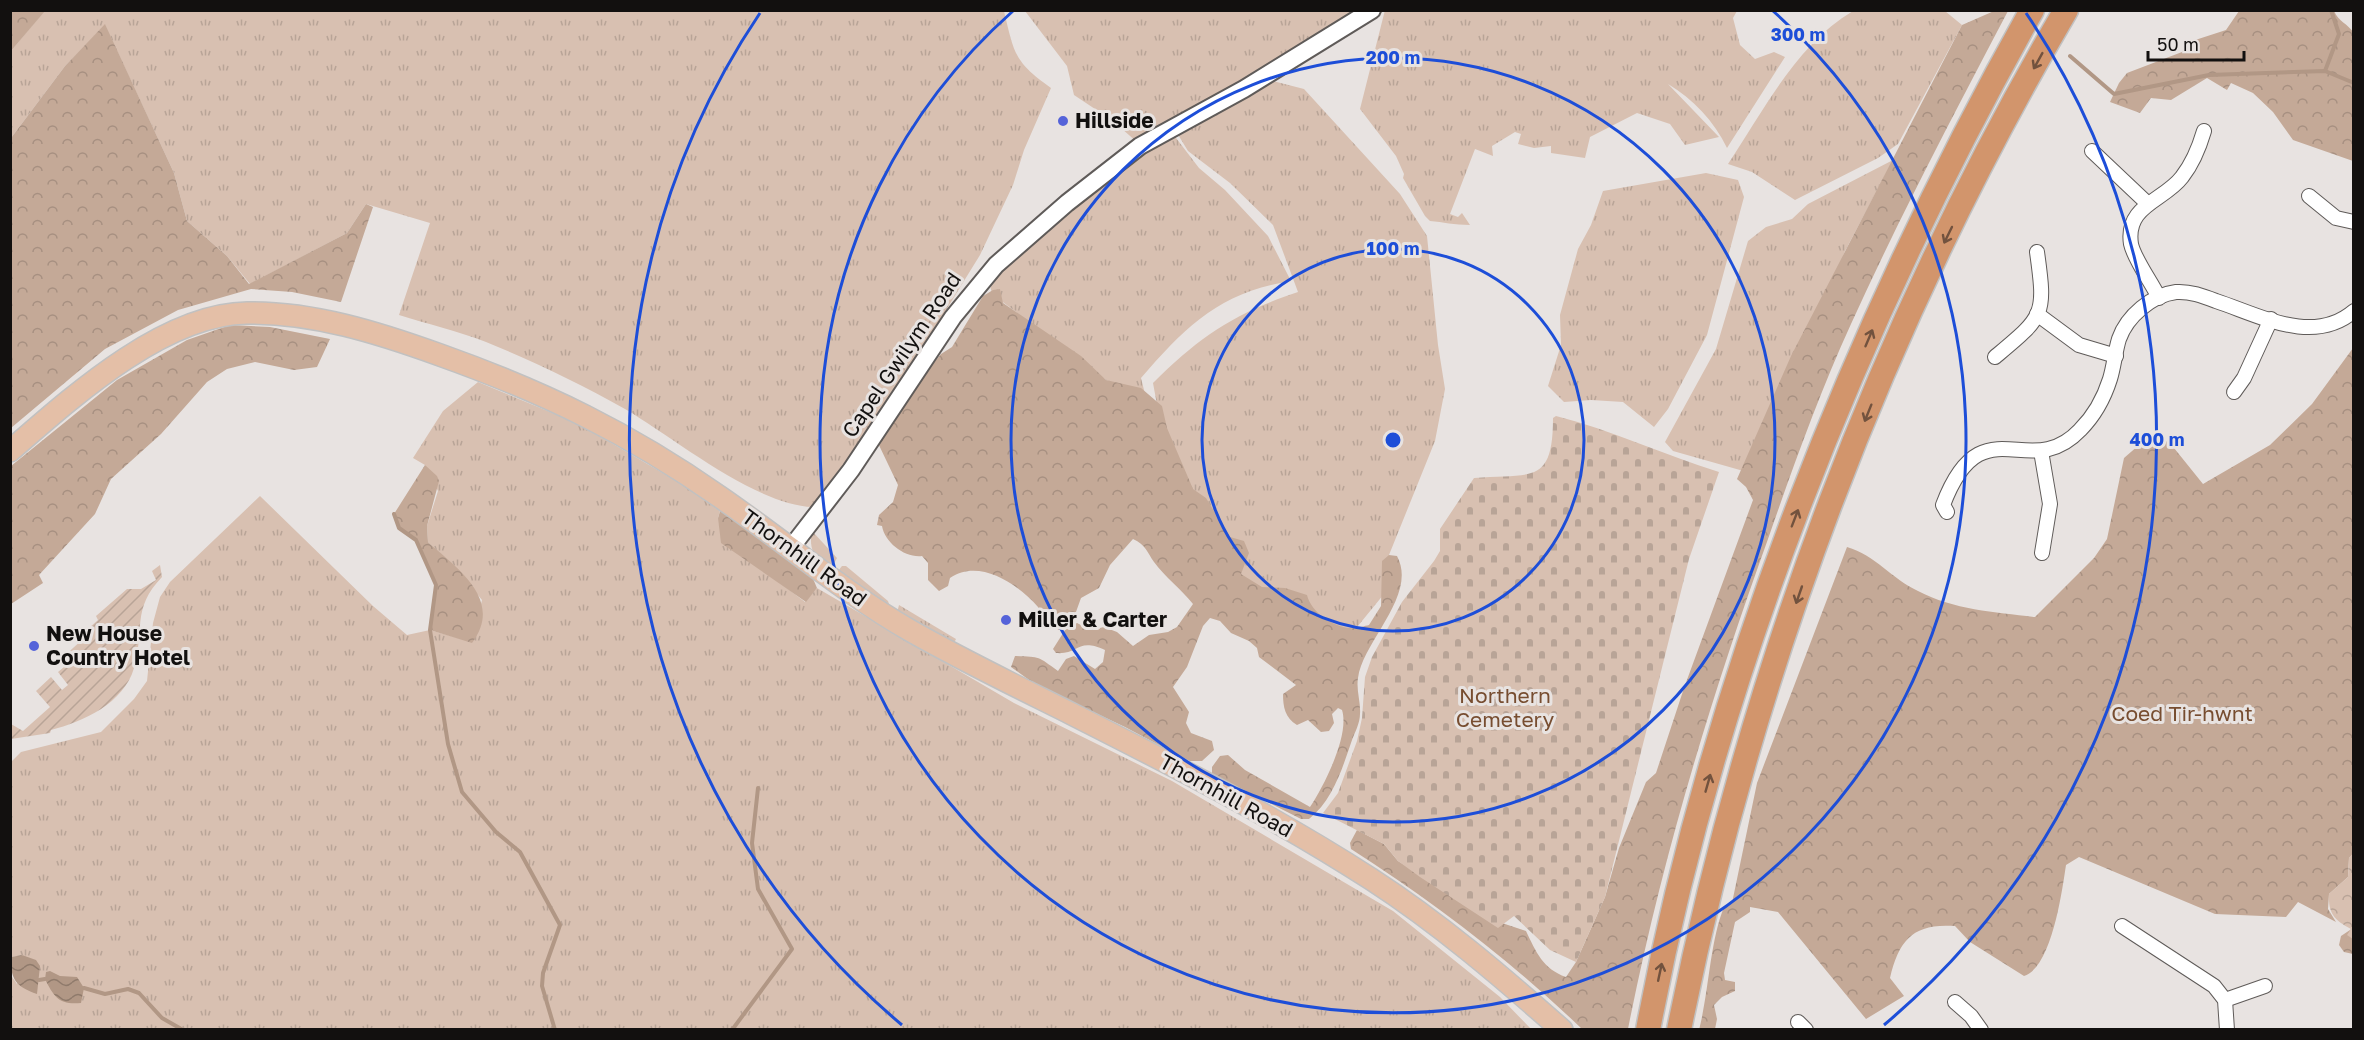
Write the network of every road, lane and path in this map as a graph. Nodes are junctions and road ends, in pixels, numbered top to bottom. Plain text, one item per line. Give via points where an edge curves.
1 (1372, 10) edge
2 (2032, 10) edge
3 (2066, 10) edge
4 (2204, 131) dead end
5 (2092, 151) dead end
6 (2309, 196) dead end
7 (2147, 204) junction
8 (2354, 222) edge
9 (2037, 252) dead end
10 (2159, 298) junction
11 (2354, 311) edge
12 (2037, 314) junction
13 (2271, 319) junction
14 (2116, 356) junction
15 (1995, 357) dead end
16 (2234, 392) dead end
17 (10, 451) edge
18 (2041, 451) junction
19 (1947, 512) dead end
20 (790, 549) junction
21 (2042, 554) dead end
22 (2122, 926) dead end
23 (2265, 986) dead end
24 (2225, 1000) junction
25 (1955, 1002) dead end
26 (1562, 1029) edge
27 (1648, 1029) edge
28 (1679, 1029) edge
29 (1981, 1029) edge
30 (2227, 1029) edge

1 - 20 street, Capel Gwilym Road via 1264,77 1140,146 996,265 952,317 851,470
27 -> 2 highway via 1714,761 1810,476 1906,252 1976,111
3 -> 28 highway via 1942,248 1842,477 1786,630 1738,786
4 - 7 street via 2182,177
5 - 7 street
6 - 8 street via 2336,218
7 - 10 street via 2134,220 2131,245
9 - 12 street via 2043,294
10 - 13 street via 2174,292 2191,293
10 - 14 street via 2129,321
11 - 13 street via 2342,320 2320,327 2298,327
12 - 14 street via 2079,345
12 - 15 street via 2031,325
13 - 16 street
14 - 18 street via 2105,392 2091,418 2070,440
17 - 20 main road, Thornhill Road via 103,375 172,333 224,315 277,314 382,336 546,395 676,466
18 - 19 street via 2000,448 1969,459 1947,493 1943,505
18 - 21 street via 2050,504
20 - 26 main road, Thornhill Road via 853,595 967,663 1191,775 1367,876 1455,940
22 - 24 street via 2205,978
23 - 24 street
24 - 30 street
25 - 29 street

